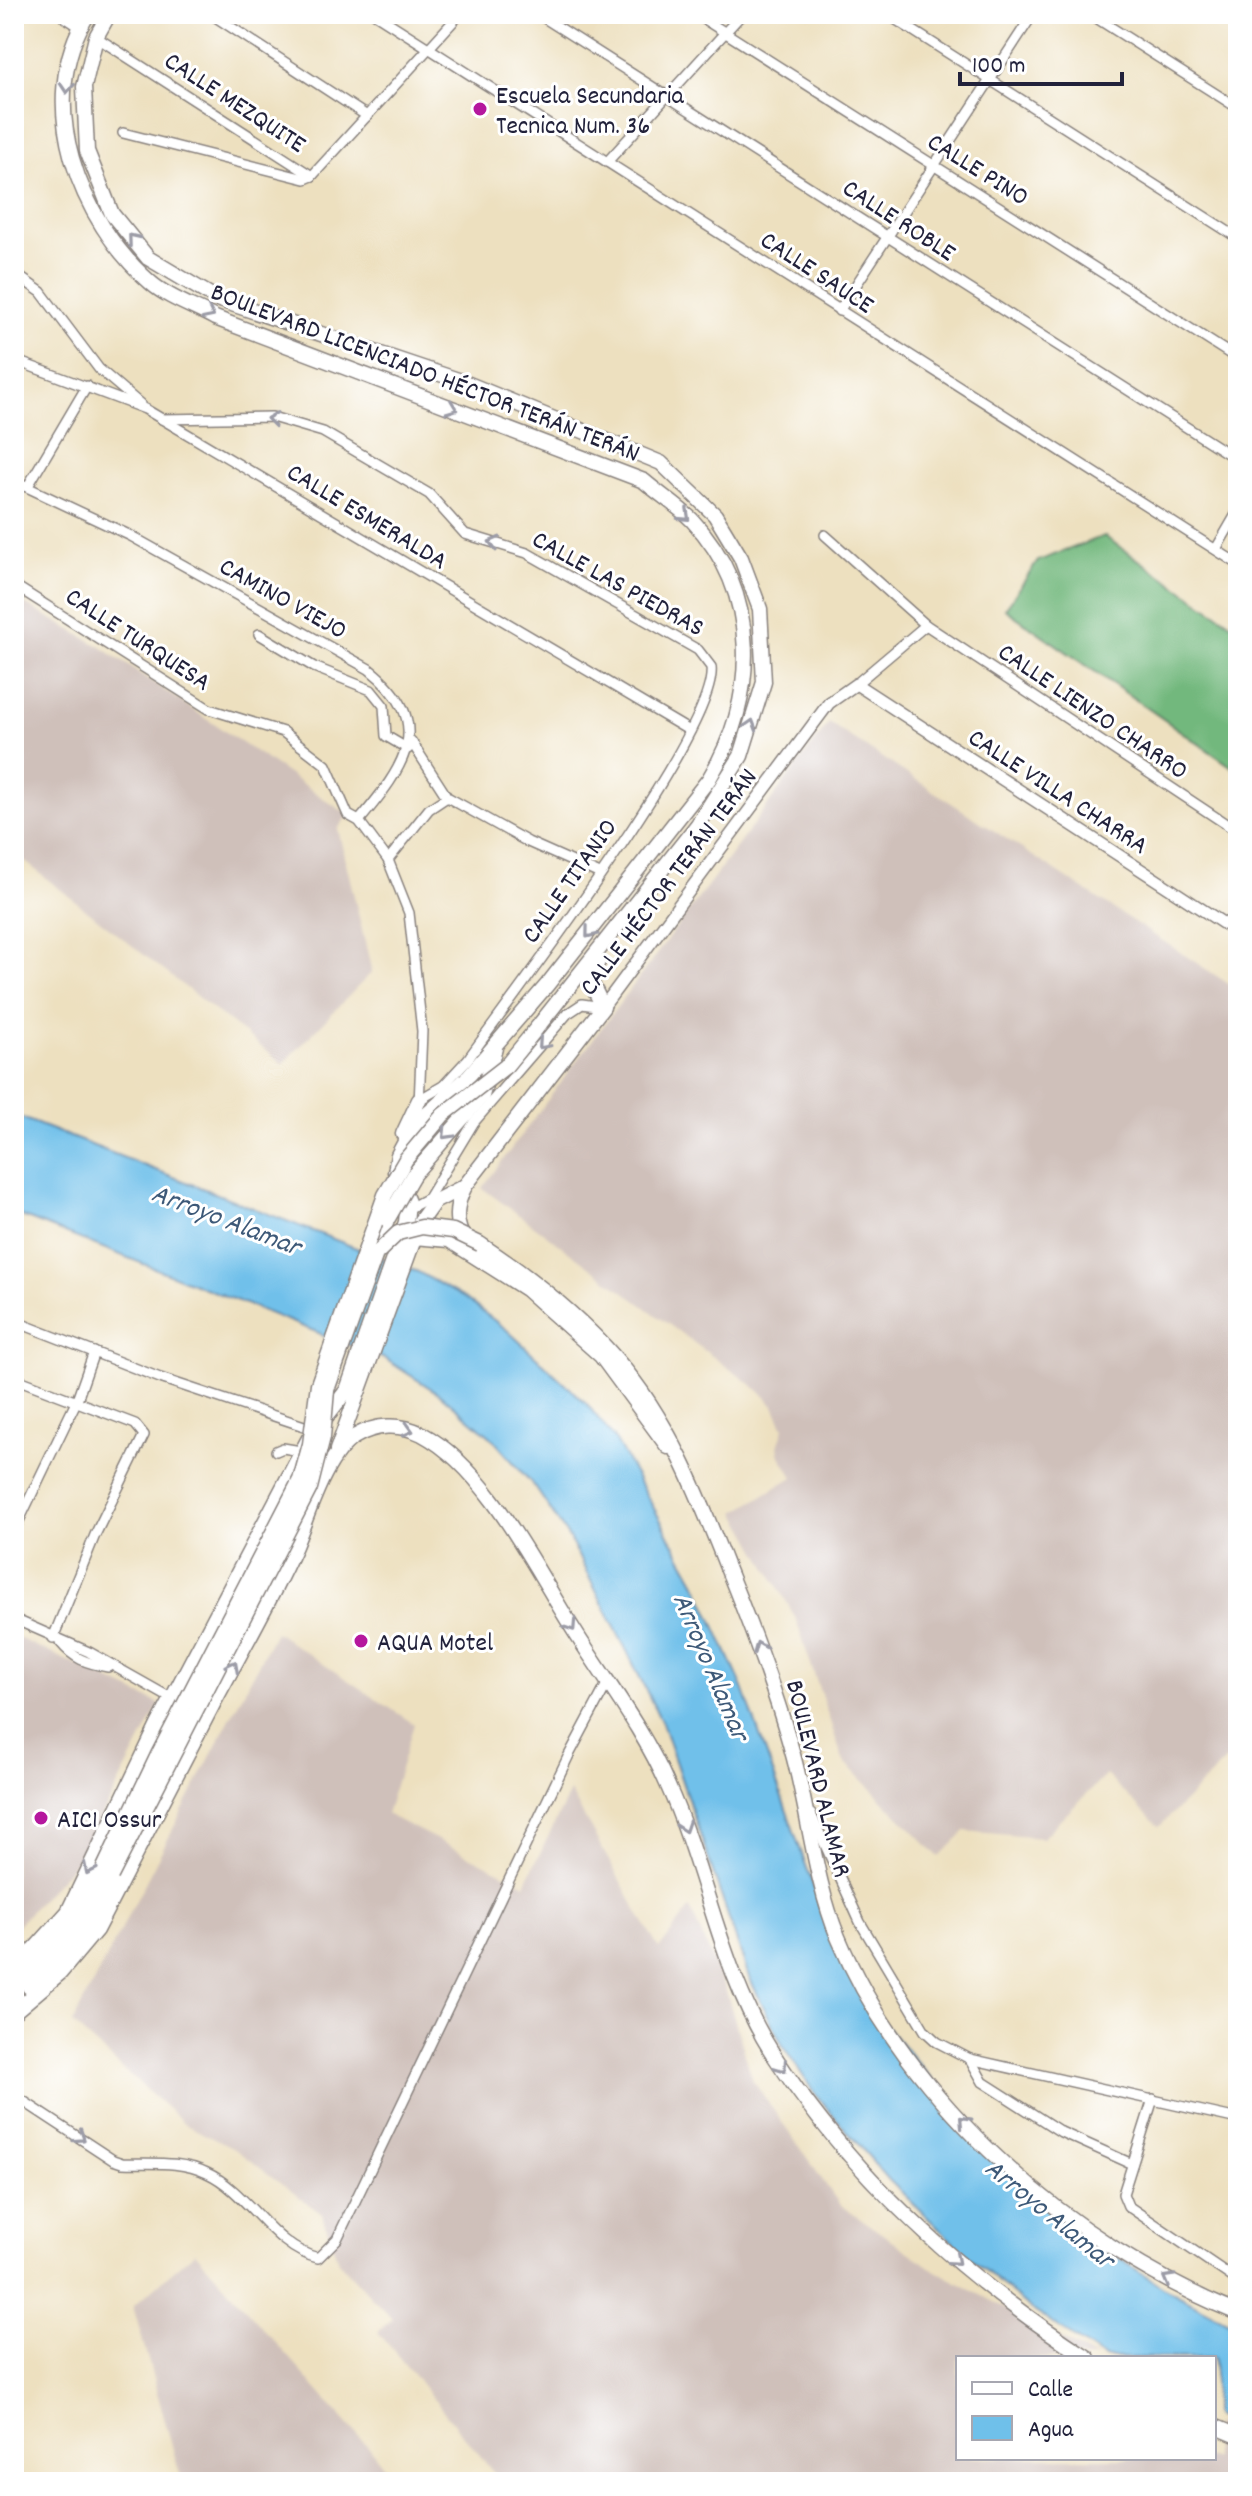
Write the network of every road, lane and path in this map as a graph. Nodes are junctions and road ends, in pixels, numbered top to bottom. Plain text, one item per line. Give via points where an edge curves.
1 (60, 14) edge
2 (109, 14) edge
3 (211, 14) edge
4 (375, 14) edge
5 (460, 14) edge
6 (538, 14) edge
7 (696, 14) edge
8 (742, 14) edge
9 (887, 14) edge
10 (1033, 14) edge
11 (1090, 14) edge
12 (84, 20) edge
13 (725, 33) junction
14 (96, 37) junction
15 (429, 48) junction
16 (990, 80) junction
17 (667, 96) junction
18 (1238, 108) edge
19 (367, 116) junction
20 (123, 133) dead end
21 (607, 162) junction
22 (934, 166) junction
23 (312, 176) junction
24 (887, 237) junction
25 (1238, 238) edge
26 (14, 273) edge
27 (839, 311) junction
28 (1238, 359) edge
29 (14, 360) edge
30 (87, 386) junction
31 (145, 409) junction
32 (162, 419) junction
33 (1238, 460) edge
34 (14, 481) edge
35 (28, 486) junction
36 (1238, 511) edge
37 (825, 535) dead end
38 (1216, 549) junction
39 (1238, 564) edge
40 (14, 585) edge
41 (926, 625) junction
42 (259, 634) dead end
43 (708, 660) joint
44 (856, 684) junction
45 (690, 731) junction
46 (409, 745) junction
47 (447, 797) junction
48 (359, 821) junction
49 (1238, 832) edge
50 (388, 860) junction
51 (600, 874) junction
52 (634, 903) junction
53 (1238, 933) edge
54 (603, 1007) junction
55 (496, 1044) junction
56 (419, 1100) junction
57 (418, 1124) junction
58 (465, 1186) junction
59 (431, 1206) junction
60 (408, 1209) junction
61 (414, 1237) junction
62 (401, 1250) junction
63 (477, 1250) junction
64 (376, 1254) junction
65 (14, 1321) edge
66 (94, 1352) junction
67 (361, 1367) junction
68 (14, 1378) edge
69 (77, 1400) junction
70 (292, 1423) junction
71 (316, 1430) junction
72 (303, 1448) junction
73 (337, 1450) junction
74 (276, 1451) dead end
75 (14, 1531) edge
76 (14, 1619) edge
77 (56, 1640) junction
78 (608, 1682) junction
79 (172, 1699) junction
80 (207, 1717) junction
81 (805, 1804) junction
82 (107, 1873) junction
83 (14, 1972) edge
84 (14, 1988) edge
85 (14, 2000) edge
86 (14, 2012) edge
87 (970, 2059) junction
88 (14, 2095) edge
89 (1153, 2099) junction
90 (1238, 2119) edge
91 (1132, 2164) junction
92 (1238, 2281) edge
93 (1238, 2313) edge
94 (1085, 2356) edge
95 (1216, 2427) edge
96 (1238, 2436) edge

1 - 12 street
2 - 14 main road, BOULEVARD LICENCIADO HÉCTOR TERÁN TERÁN
3 - 19 street
4 - 15 street, CALLE SAUCE
5 - 15 street
6 - 17 street, CALLE ROBLE
7 - 13 street, CALLE PINO
8 - 13 street
9 - 16 street
10 - 16 street
11 - 18 street
12 -> 55 main road, BOULEVARD LICENCIADO HÉCTOR TERÁN TERÁN via 68,62 65,120 70,159 102,230 152,285 215,318 644,481 692,521 718,557 737,597 745,673 741,710 729,743 709,779 617,899
13 - 17 street
13 - 22 street, CALLE PINO
14 - 23 street, CALLE MEZQUITE
52 -> 14 main road, BOULEVARD LICENCIADO HÉCTOR TERÁN TERÁN via 721,791 741,756 764,682 760,609 741,558 715,515 661,463 464,382 217,299 148,258 112,214 87,151 84,87
15 - 19 street
15 - 21 street, CALLE SAUCE
16 - 22 street
16 - 25 street
17 - 21 street
17 - 24 street, CALLE ROBLE
19 - 23 street
20 - 23 street via 305,179
21 - 27 street, CALLE SAUCE
22 - 24 street
22 - 28 street, CALLE PINO
24 - 27 street
24 - 33 street, CALLE ROBLE
26 - 31 street via 41,292 99,369
27 - 38 street, CALLE SAUCE
29 - 30 street, CALLE ESMERALDA
30 - 31 street, CALLE ESMERALDA
30 - 35 street
31 - 32 street, CALLE ESMERALDA
43 -> 32 street, CALLE LAS PIEDRAS via 527,553 465,534 429,494 323,432 272,417
32 - 45 street, CALLE ESMERALDA
34 - 35 street, CAMINO VIEJO
35 - 46 street, CAMINO VIEJO via 131,536 369,669 403,705 410,722
36 - 38 street
37 - 41 street, CALLE LIENZO CHARRO
38 - 39 street, CALLE SAUCE
40 - 48 street, CALLE TURQUESA via 209,709 283,732 326,765 348,815
41 - 44 street, CALLE HÉCTOR TERÁN TERÁN
41 - 49 street, CALLE LIENZO CHARRO
42 - 46 street via 314,667 371,690 384,706 386,736
43 - 45 street, CALLE TITANIO via 712,675
44 - 53 street, CALLE VILLA CHARRA
44 - 54 street, CALLE HÉCTOR TERÁN TERÁN via 829,703
45 - 51 street, CALLE TITANIO via 652,800
46 - 47 street
46 - 48 street
47 - 50 street via 429,809
47 - 51 street
48 - 50 street, CALLE TURQUESA
50 - 56 street, CALLE TURQUESA via 409,913 414,944 422,1031
51 - 56 street, CALLE TITANIO via 468,1059 443,1086
52 - 54 main road via 631,918 589,973
52 - 82 main road, BOULEVARD LICENCIADO HÉCTOR TERÁN TERÁN, bridge via 506,1066 434,1125 385,1195 318,1384 300,1480 158,1755
54 - 58 main road, CALLE HÉCTOR TERÁN TERÁN
54 -> 60 street via 582,1004 567,1014 474,1122 428,1198
55 - 57 main road, BOULEVARD LICENCIADO HÉCTOR TERÁN TERÁN
55 -> 64 main road, BOULEVARD LICENCIADO HÉCTOR TERÁN TERÁN, bridge via 482,1096 395,1201
56 - 57 street, CALLE TURQUESA
56 - 60 main road via 389,1163 395,1194
57 - 60 main road, BOULEVARD LICENCIADO HÉCTOR TERÁN TERÁN via 396,1165
58 - 59 main road, CALLE HÉCTOR TERÁN TERÁN
58 - 63 main road, CALLE HÉCTOR TERÁN TERÁN via 455,1216 462,1238
59 - 60 main road
59 - 61 main road
60 - 62 main road
61 - 62 main road
61 - 63 main road via 442,1238
62 - 67 main road
63 - 64 main road, bridge via 453,1231 422,1227 398,1233
81 -> 63 main road, BOULEVARD ALAMAR via 768,1668 690,1481 649,1401 563,1306
64 - 82 main road, BOULEVARD LICENCIADO HÉCTOR TERÁN TERÁN, bridge via 327,1390 323,1437 310,1488
65 - 66 street
66 - 69 street
66 - 70 street
67 - 71 main road
67 - 73 main road
68 - 69 street
69 - 75 street
69 - 77 street via 141,1428 144,1435 95,1535
70 - 71 street
70 - 72 street
71 - 72 main road
72 - 74 street
72 - 79 main road
73 -> 78 main road via 374,1428 398,1426 427,1437 447,1453 512,1528
80 -> 73 main road via 285,1570
76 - 77 street
77 - 79 street via 89,1652
88 -> 78 street via 113,2160 183,2164 207,2173 296,2249 318,2258 337,2239
78 -> 94 main road via 671,1791 742,1993 771,2050 811,2107 892,2203 1025,2318
79 - 80 street
79 -> 83 main road via 68,1912
80 - 86 main road via 96,1930 60,1973
81 - 87 street via 860,1922 917,2020 937,2042
93 -> 81 main road, BOULEVARD ALAMAR via 1117,2251 1064,2215 1017,2176 936,2091 874,2007 838,1937
82 - 84 main road, BOULEVARD LICENCIADO HÉCTOR TERÁN TERÁN via 61,1939
82 - 85 main road, BOULEVARD LICENCIADO HÉCTOR TERÁN TERÁN via 78,1935
87 - 89 street
87 - 91 street via 983,2082 1061,2132
89 - 90 street
89 - 91 street
91 - 92 street via 1123,2194 1137,2216
95 - 96 main road

